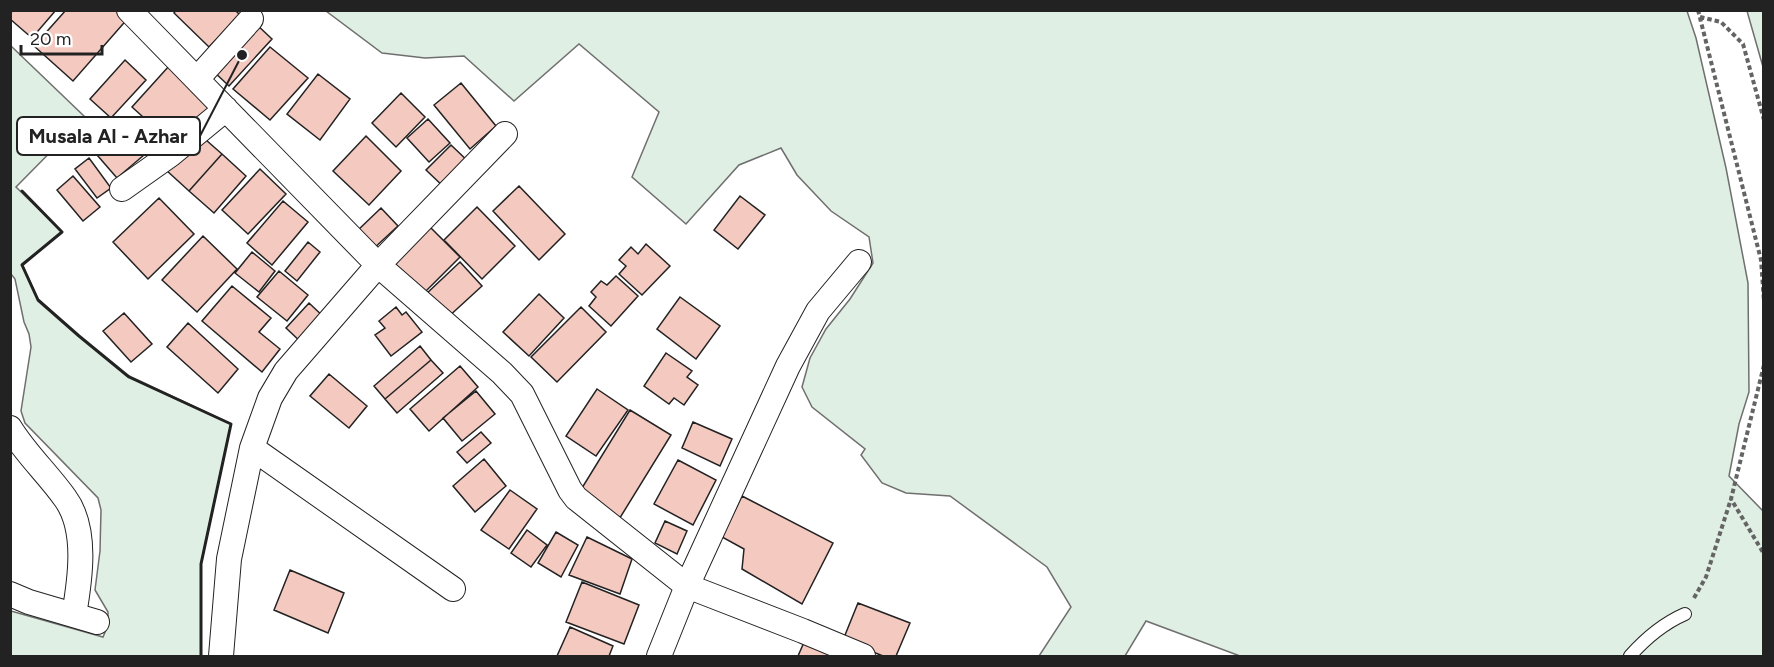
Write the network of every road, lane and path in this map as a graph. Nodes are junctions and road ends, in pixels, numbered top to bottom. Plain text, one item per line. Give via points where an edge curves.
1 (129, 10) edge
2 (1698, 10) edge
3 (1700, 17) junction
4 (251, 19) dead end
5 (197, 79) junction
6 (225, 109) junction
7 (1764, 120) edge
8 (505, 134) dead end
9 (122, 189) dead end
10 (859, 262) dead end
11 (378, 265) junction
12 (1764, 301) edge
13 (1764, 365) edge
14 (10, 428) edge
15 (252, 448) junction
16 (1731, 499) junction
17 (1764, 554) edge
18 (687, 586) junction
19 (453, 589) dead end
20 (10, 594) edge
21 (1685, 614) joint
22 (221, 657) edge
23 (659, 657) edge
24 (863, 657) edge
25 (1629, 657) edge

1 - 5 street
2 - 3 path
3 - 7 path via 1721,22 1743,44
3 - 12 path via 1761,260
4 - 5 street
5 - 6 street
6 - 9 street
6 - 11 street
8 - 11 street
10 - 18 street via 818,310 788,366
11 - 15 street via 286,371 270,398
11 - 18 street via 522,394 576,498
13 - 16 path
14 - 20 street via 67,500 76,521 86,619
15 - 19 street
15 - 22 street via 230,559
16 - 17 path
16 - 21 path via 1707,577
18 - 23 street
18 - 24 street
21 - 25 lane via 1645,639

